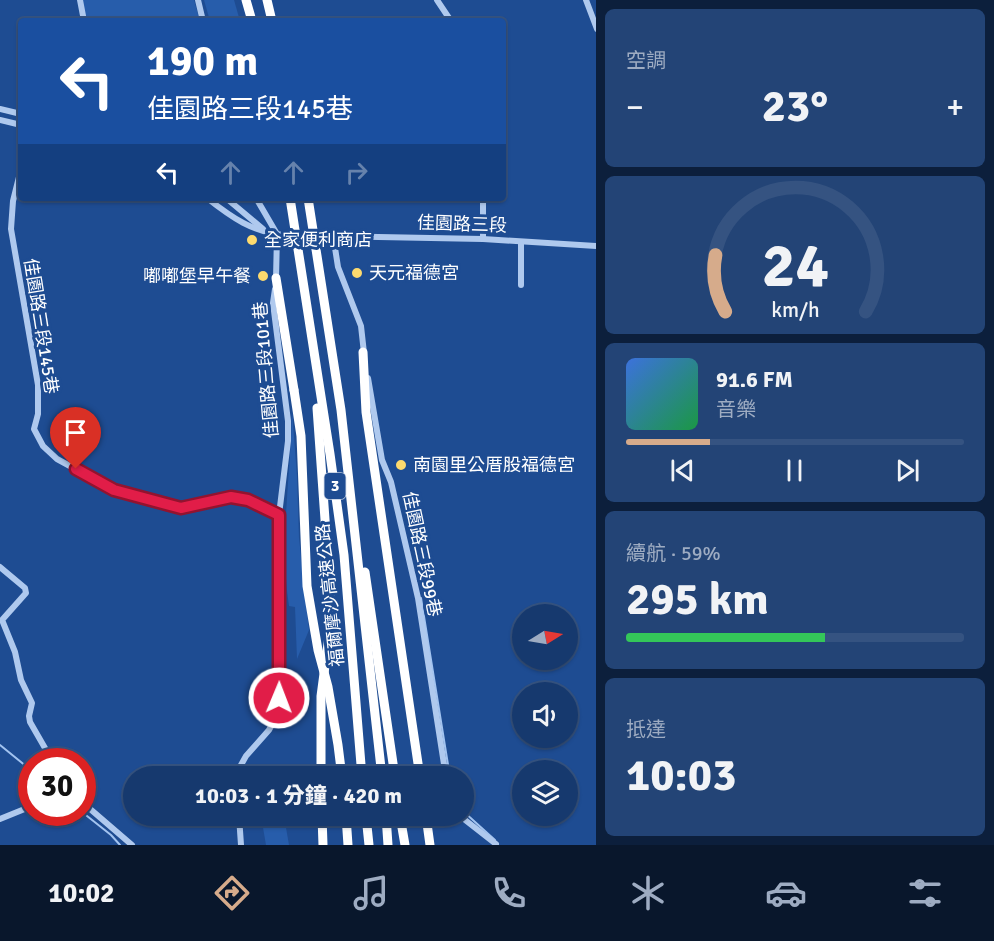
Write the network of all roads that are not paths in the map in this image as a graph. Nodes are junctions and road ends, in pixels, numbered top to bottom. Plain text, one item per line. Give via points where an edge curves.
1 (80, 0) edge
2 (198, 0) edge
3 (246, 0) edge
4 (267, 0) edge
5 (437, 0) edge
6 (586, 0) edge
7 (83, 18) edge
8 (202, 18) edge
9 (251, 18) edge
10 (271, 18) edge
11 (449, 18) edge
12 (596, 26) edge
13 (0, 109) edge
14 (18, 113) edge
15 (0, 120) edge
16 (18, 124) edge
17 (18, 181) edge
18 (211, 201) edge
19 (230, 201) edge
20 (258, 201) edge
21 (290, 201) edge
22 (308, 201) edge
23 (483, 201) edge
24 (266, 231) junction
25 (277, 235) junction
26 (286, 235) tunnel mouth
27 (329, 236) joint
28 (483, 239) junction
29 (521, 242) junction
30 (596, 246) edge
31 (276, 278) junction
32 (521, 285) dead end
33 (311, 330) junction
34 (363, 352) junction
35 (341, 410) junction
36 (279, 515) junction
37 (0, 567) edge
38 (45, 748) edge
39 (241, 766) edge
40 (321, 766) edge
41 (341, 766) edge
42 (361, 766) edge
43 (381, 766) edge
44 (393, 766) edge
45 (418, 766) edge
46 (444, 766) edge
47 (18, 812) edge
48 (96, 814) edge
49 (0, 819) edge
50 (240, 826) edge
51 (322, 826) edge
52 (346, 826) edge
53 (367, 826) edge
54 (387, 826) edge
55 (402, 826) edge
56 (427, 826) edge
57 (473, 826) edge
58 (496, 844) edge
59 (132, 845) edge
60 (241, 845) edge
61 (323, 845) edge
62 (348, 845) edge
63 (369, 845) edge
64 (388, 845) edge
65 (405, 845) edge
66 (430, 845) edge

1 - 7 street
2 - 8 street
3 - 9 highway
4 - 10 highway
5 - 11 street
6 - 12 street
13 - 14 street
15 - 16 street
17 - 36 street, 佳園路三段145巷 via 10,229 38,385 34,429 43,446 57,459 114,490 181,508 231,497 248,500
18 - 24 street via 240,223
19 - 24 street
20 - 25 street
21 - 33 highway, 福爾摩沙高速公路 / 3
22 - 35 highway, 福爾摩沙高速公路 / 3
23 - 28 street
24 - 25 street
25 - 26 street
25 - 31 street, 佳園路三段101巷
27 - 28 street, 佳園路三段
27 - 34 street, 佳園路三段99巷 via 362,326
28 - 29 street, 佳園路三段
29 - 30 street, 佳園路三段
29 - 32 street
31 - 36 street, 佳園路三段101巷 via 273,303 288,441
31 - 41 highway, bridge via 301,436 307,586
33 - 40 highway via 330,589 321,696
33 - 42 highway, 福爾摩沙高速公路 / 3 via 344,555
34 - 45 highway via 366,412
34 - 46 street, 佳園路三段99巷 via 382,460 391,482 418,598
35 - 43 highway, 福爾摩沙高速公路 / 3
35 - 44 highway
36 - 39 street, 佳園路三段101巷 via 279,711
37 - 38 street via 25,588 26,593 2,620 32,703 30,722
47 - 49 street
48 - 59 street
50 - 60 street
51 - 61 highway
52 - 62 highway
53 - 63 highway
54 - 64 highway
55 - 65 highway
56 - 66 highway
57 - 58 street

